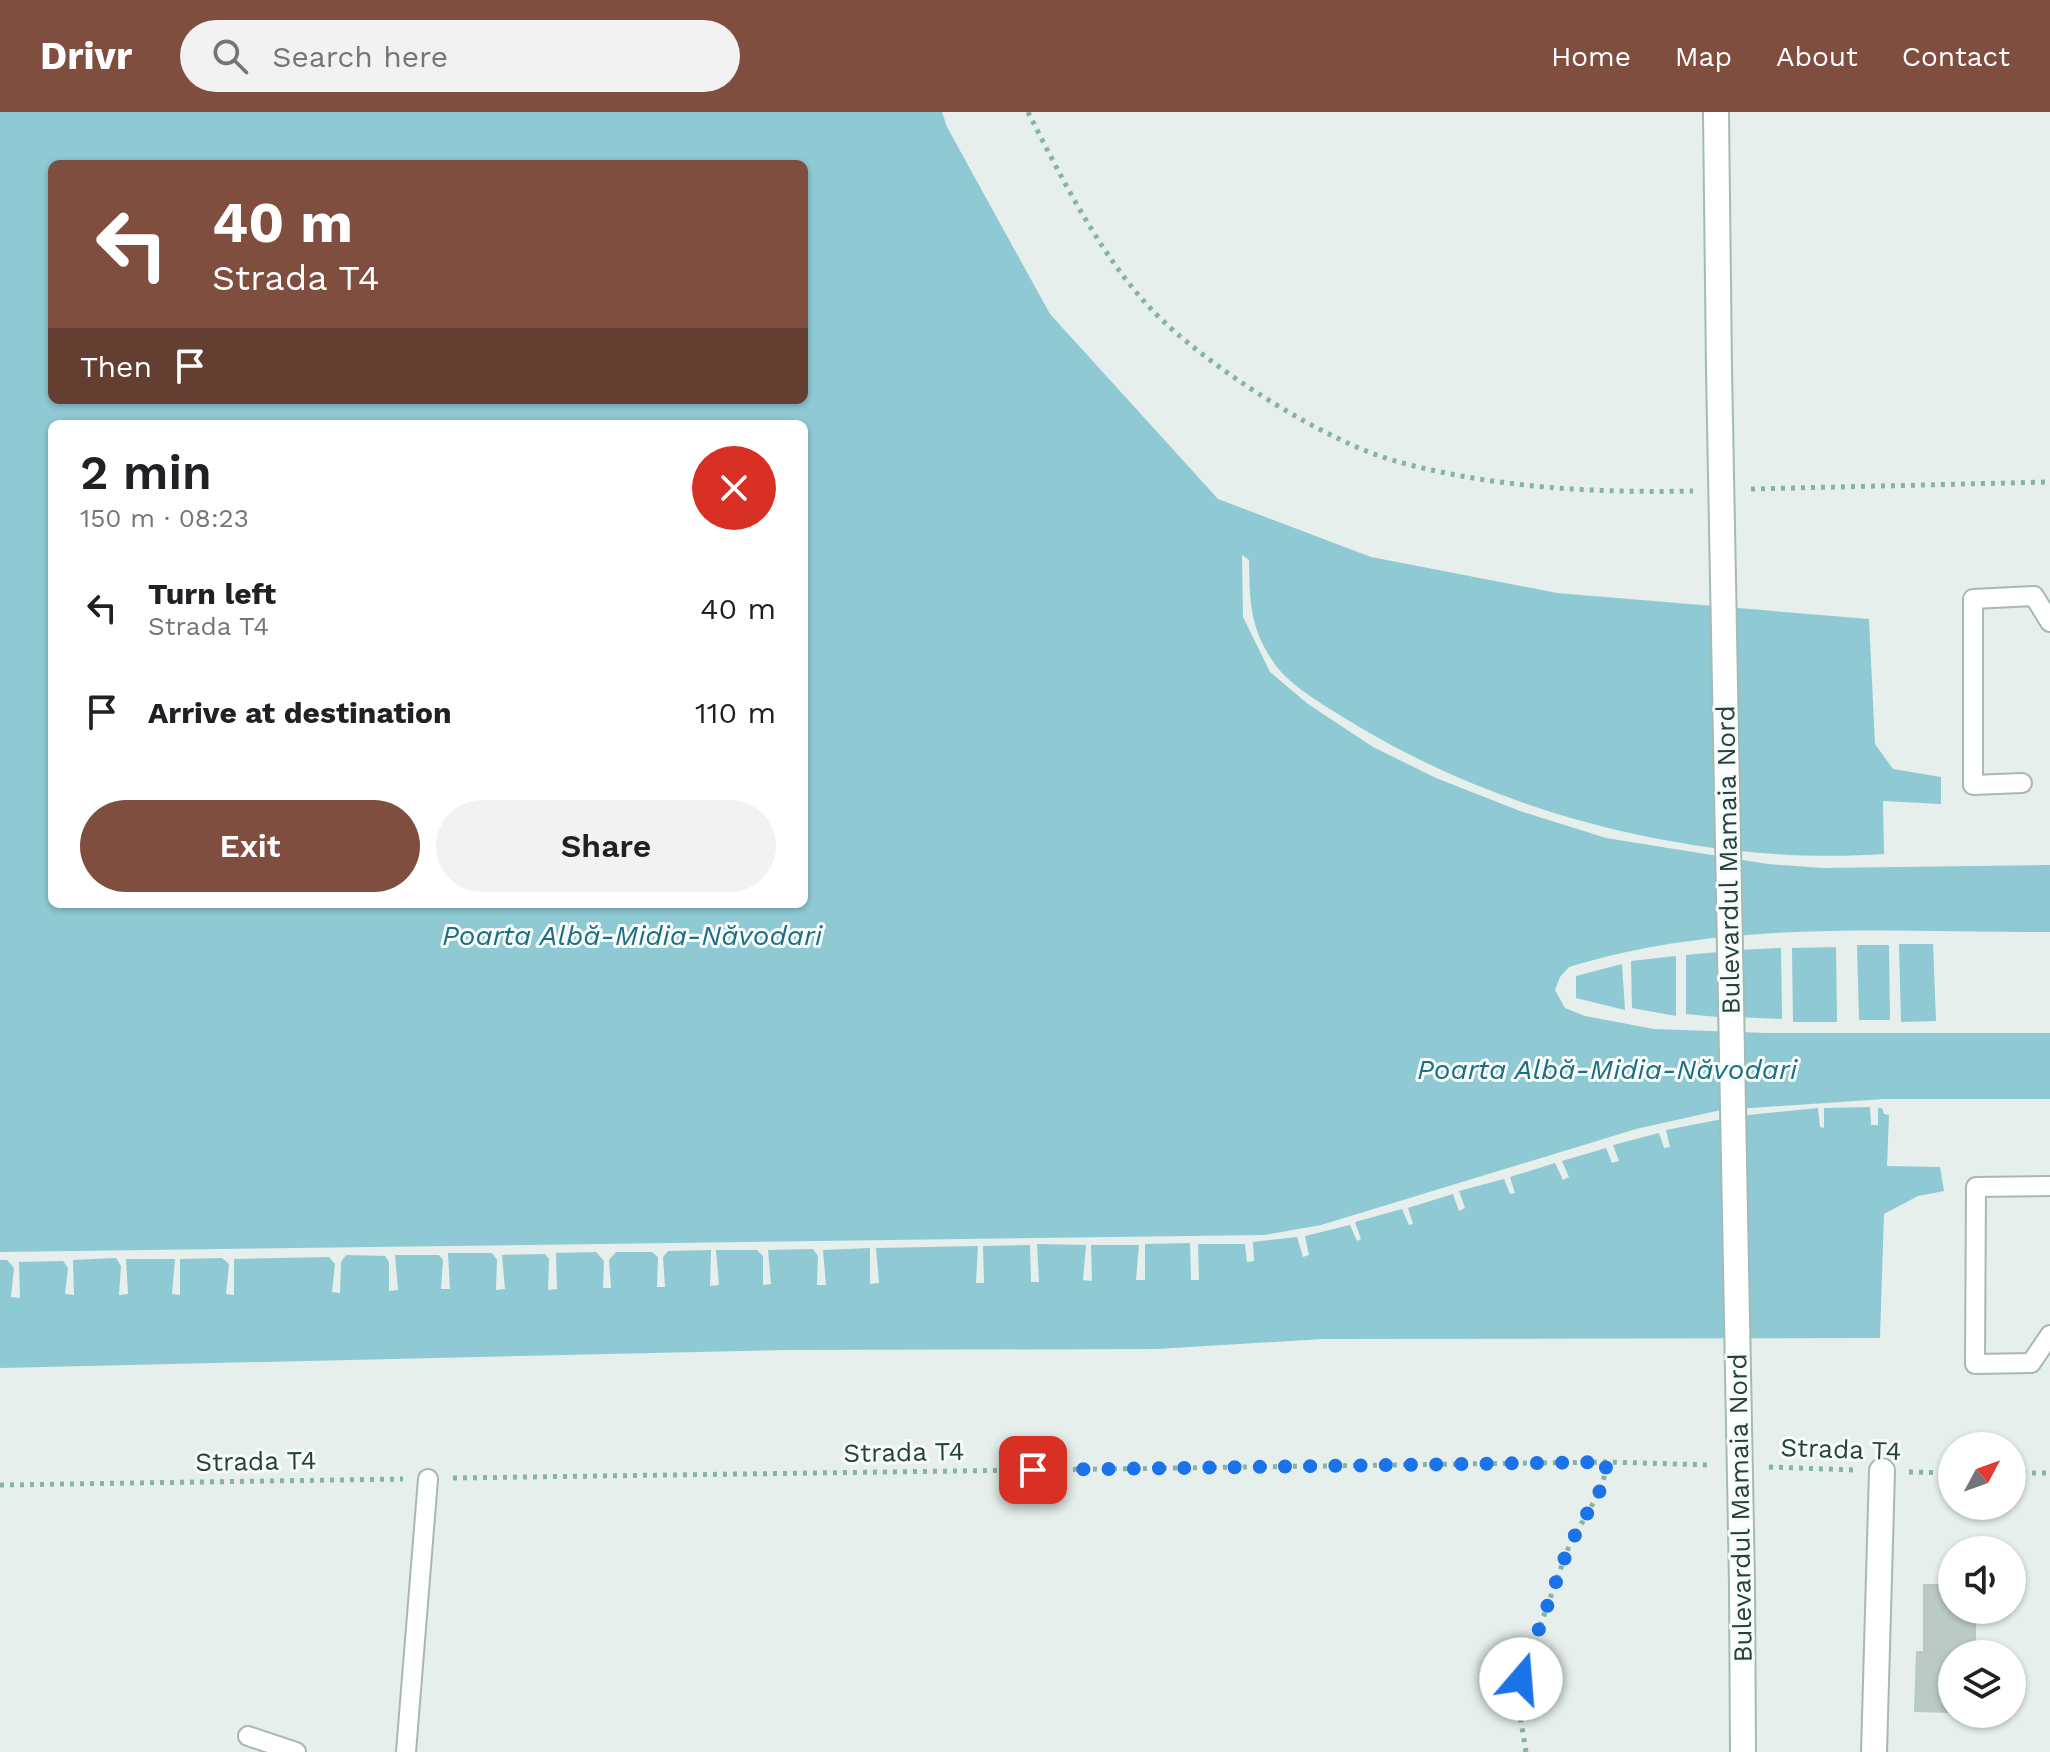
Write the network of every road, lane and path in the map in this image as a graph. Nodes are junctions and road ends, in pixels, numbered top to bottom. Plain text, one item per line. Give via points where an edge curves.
1 (1028, 112) edge
2 (1716, 112) edge
3 (2050, 482) edge
4 (1707, 490) dead end
5 (1738, 490) dead end
6 (2050, 622) edge
7 (2022, 783) dead end
8 (2050, 1186) edge
9 (2050, 1335) edge
10 (1607, 1462) junction
11 (1714, 1465) dead end
12 (1760, 1467) dead end
13 (1882, 1471) junction
14 (1938, 1473) edge
15 (2026, 1473) edge
16 (2050, 1473) edge
17 (428, 1479) junction
18 (0, 1485) edge
19 (248, 1736) dead end
20 (296, 1752) edge
21 (404, 1752) edge
22 (1526, 1752) edge
23 (1743, 1752) edge
24 (1874, 1752) edge

1 - 4 path via 1099,240 1153,311 1214,364 1266,398 1348,443 1398,462 1508,483 1612,493
2 - 23 main road, Bulevardul Mamaia Nord, bridge
3 - 5 path
6 - 7 lane via 2034,596 1973,599 1973,785
8 - 9 lane via 1976,1187 1975,1364 2031,1363
10 - 11 path, Strada T4
10 - 17 path, Strada T4
10 - 22 path via 1602,1487 1569,1546 1521,1679
12 - 13 path, Strada T4
13 - 14 path, Strada T4
13 - 24 main road
15 - 16 path
17 - 18 path, Strada T4
17 - 21 lane
19 - 20 lane

